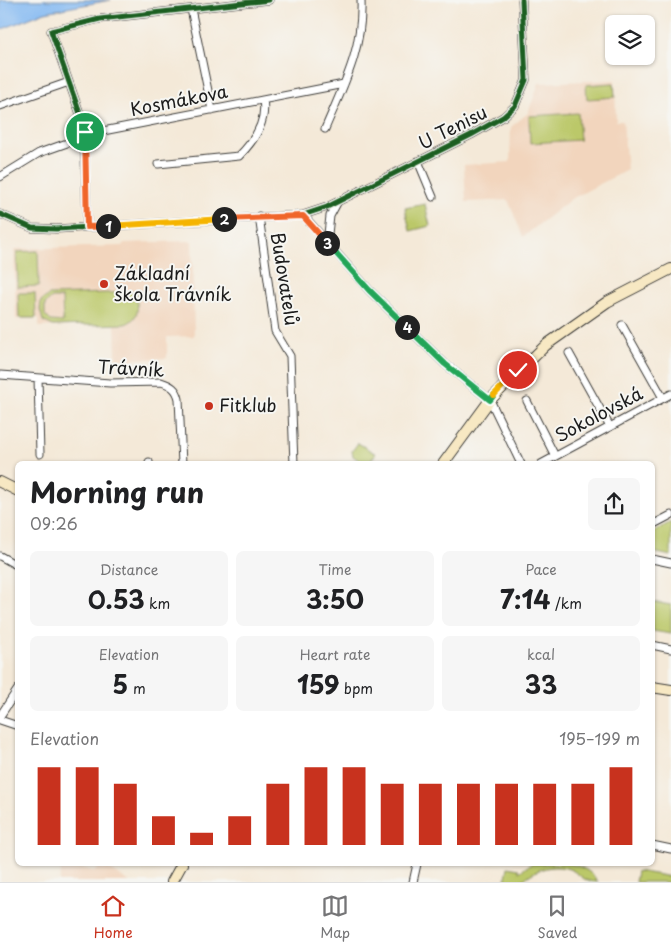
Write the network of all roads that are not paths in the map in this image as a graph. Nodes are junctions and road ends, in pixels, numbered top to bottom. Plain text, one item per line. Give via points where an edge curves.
1 (269, 0) edge
2 (361, 0) edge
3 (522, 0) edge
4 (191, 9) junction
5 (69, 82) junction
6 (344, 84) junction
7 (263, 100) junction
8 (0, 106) edge
9 (212, 110) junction
10 (325, 129) dead end
11 (85, 138) junction
12 (418, 161) junction
13 (158, 164) dead end
14 (0, 177) edge
15 (433, 197) dead end
16 (339, 201) junction
17 (0, 214) edge
18 (259, 216) junction
19 (303, 216) junction
20 (87, 227) junction
21 (327, 243) junction
22 (671, 269) edge
23 (622, 325) dead end
24 (569, 353) dead end
25 (0, 375) edge
26 (38, 378) junction
27 (671, 394) edge
28 (663, 398) junction
29 (490, 400) junction
30 (527, 402) dead end
31 (610, 427) junction
32 (40, 454) dead end
33 (555, 456) junction
34 (182, 461) edge
35 (294, 461) edge
36 (445, 461) edge
37 (520, 461) edge
38 (546, 461) edge
39 (0, 482) edge
40 (15, 490) edge
41 (671, 515) edge
42 (655, 523) edge
43 (0, 556) edge
44 (655, 560) edge
45 (671, 563) edge
46 (15, 564) edge
47 (655, 646) edge
48 (671, 649) edge
49 (655, 687) edge
50 (671, 690) edge
51 (15, 694) edge
52 (0, 716) edge
53 (0, 720) edge
54 (15, 725) edge
55 (655, 845) edge
56 (671, 848) edge
57 (181, 866) edge
58 (417, 866) edge
59 (172, 882) edge
60 (413, 882) edge

1 - 4 street
2 - 6 street via 361,36
3 - 12 street, U Tenisu via 526,80 515,106 503,117
4 - 5 street via 89,21 51,31
4 - 9 street
5 - 8 street
5 - 11 street via 83,121
6 - 7 street, Kosmákova
6 - 10 street
7 - 9 street, Kosmákova
7 - 13 street via 264,115 258,130 239,156
9 - 11 street, Kosmákova via 98,132
11 - 14 street, Kosmákova via 39,153
11 - 20 street
12 - 15 street
12 - 16 street, U Tenisu
16 - 19 street, U Tenisu
16 - 21 street via 330,216
17 - 20 street via 32,228
18 - 19 street
18 - 20 street
18 - 35 street, Budovatelů via 275,331 290,356
19 - 21 street
21 - 29 street via 369,290 445,364
22 - 29 main road via 607,302 546,345
23 - 28 street
24 - 31 street
25 - 26 street, Trávník
26 - 32 street
26 - 34 street, Trávník via 169,384 178,393
27 - 28 street, Sokolovská
28 - 31 street, Sokolovská
29 - 36 main road
29 - 37 street
30 - 33 street
31 - 33 street, Sokolovská
33 - 38 street, Sokolovská
39 - 40 main road
41 - 42 street
43 - 46 street
44 - 45 street
47 - 48 street
49 - 50 main road
51 - 52 street
53 - 54 street
55 - 56 street
57 - 59 main road
58 - 60 street

